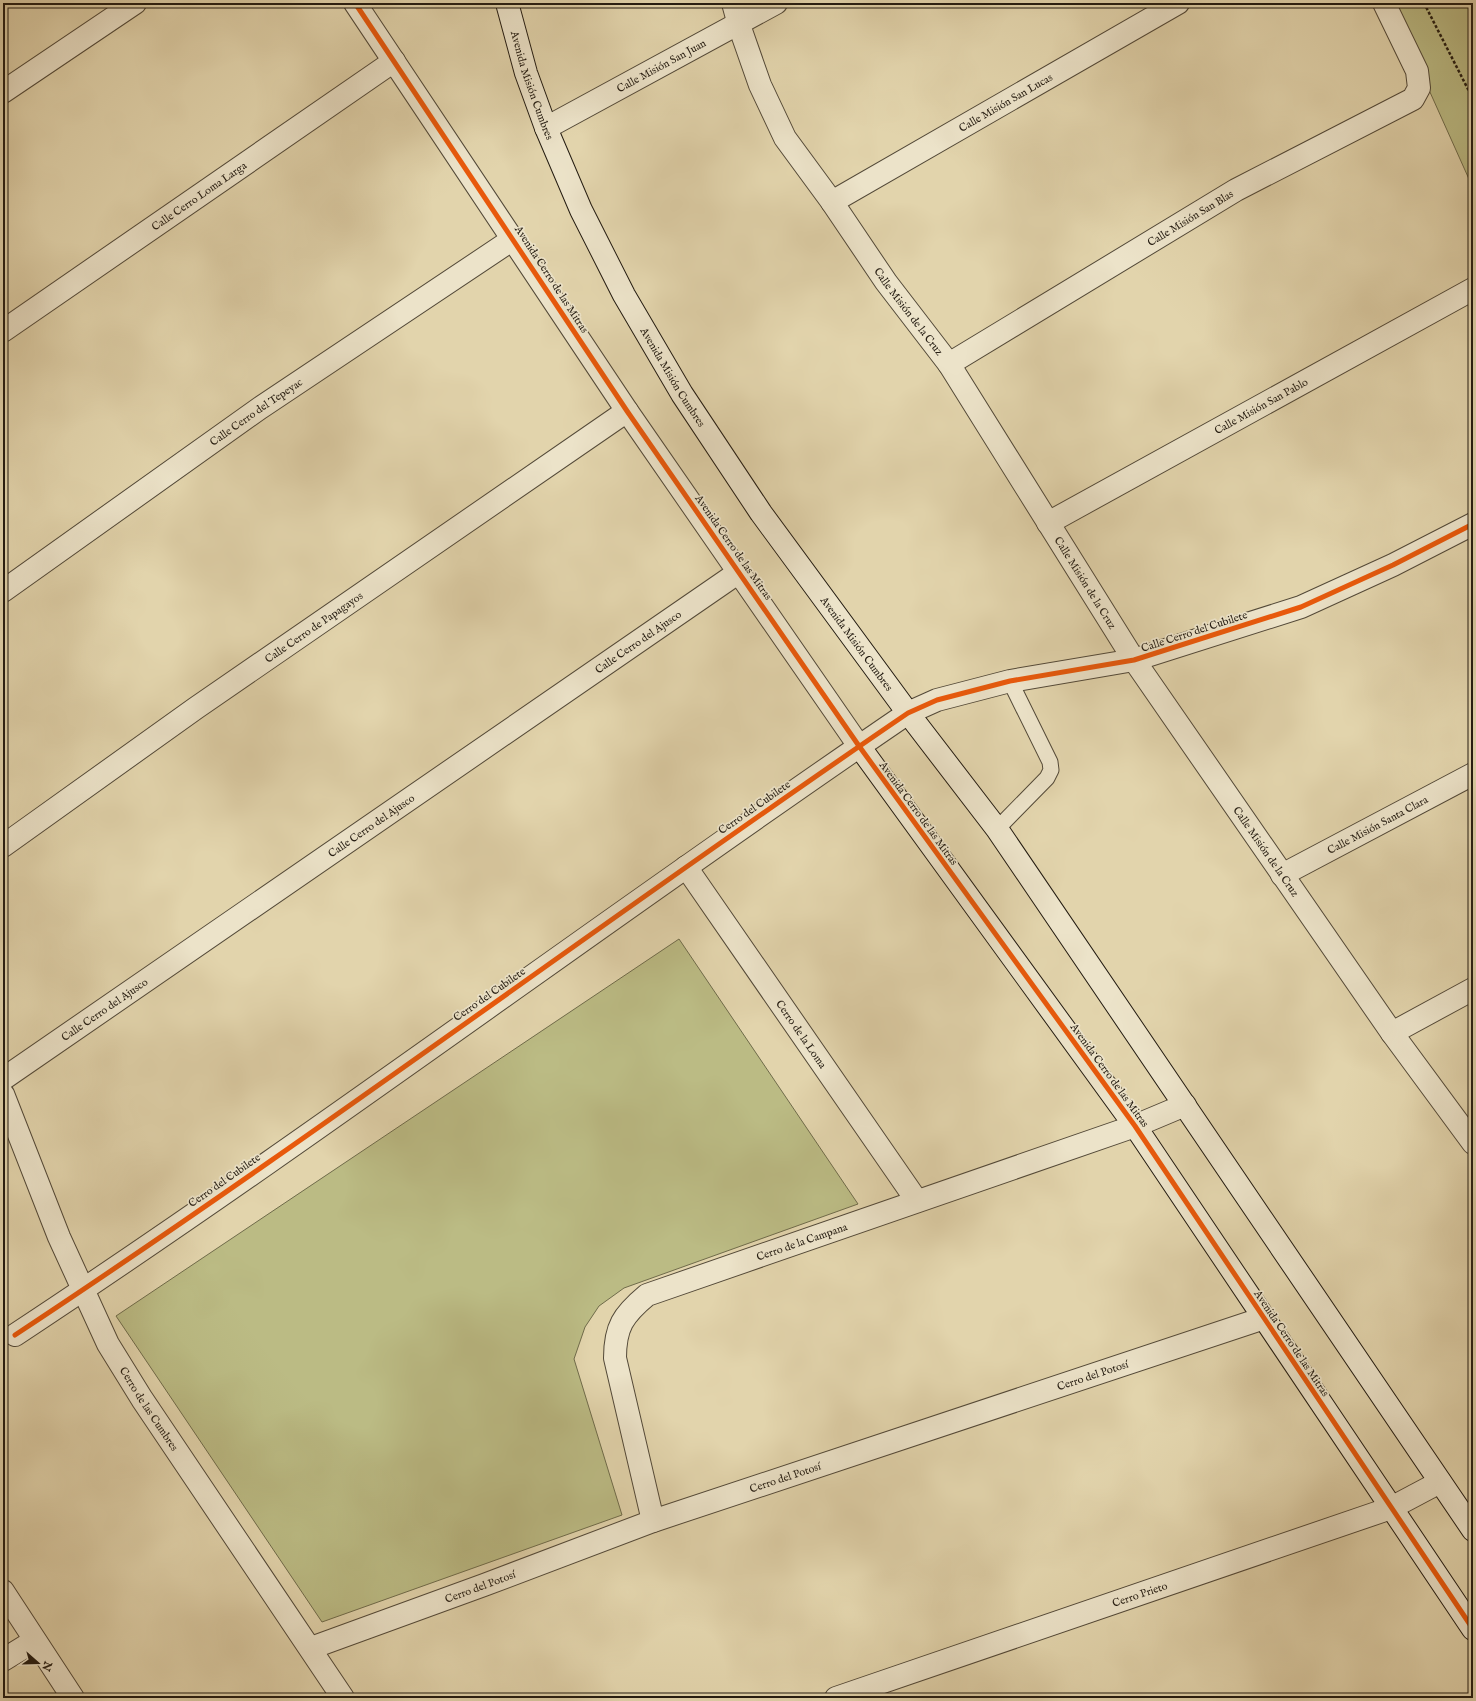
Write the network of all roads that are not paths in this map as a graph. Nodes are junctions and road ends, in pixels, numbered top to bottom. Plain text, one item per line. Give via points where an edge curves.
1 (135, 3) edge
2 (355, 3) edge
3 (507, 3) edge
4 (733, 3) edge
5 (776, 3) edge
6 (1178, 3) edge
7 (1384, 3) edge
8 (739, 25) junction
9 (394, 61) junction
10 (3, 92) edge
11 (546, 128) junction
12 (832, 202) junction
13 (513, 239) junction
14 (1473, 289) edge
15 (3, 331) edge
16 (949, 364) junction
17 (627, 411) junction
18 (1048, 523) junction
19 (1473, 524) edge
20 (739, 572) junction
21 (3, 591) edge
22 (1134, 660) junction
23 (1010, 681) junction
24 (908, 713) junction
25 (858, 746) junction
26 (1473, 774) edge
27 (997, 829) junction
28 (3, 846) edge
29 (686, 868) junction
30 (1282, 875) junction
31 (1473, 989) edge
32 (1392, 1033) junction
33 (3, 1079) edge
34 (3, 1094) edge
35 (1185, 1106) junction
36 (1135, 1126) junction
37 (1473, 1143) edge
38 (917, 1201) junction
39 (82, 1290) junction
40 (1264, 1318) junction
41 (15, 1335) dead end
42 (1440, 1482) junction
43 (1391, 1508) junction
44 (652, 1522) junction
45 (1473, 1530) edge
46 (3, 1591) edge
47 (1473, 1629) edge
48 (34, 1641) junction
49 (310, 1648) junction
50 (3, 1660) edge
51 (73, 1698) edge
52 (343, 1698) edge
53 (836, 1698) edge

1 - 10 street
2 - 9 street, Avenida Cerro de las Mitras
3 - 11 street, Avenida Misión Cumbres via 526,74
4 - 8 street, Calle Misión de la Cruz
5 - 8 street, Calle Misión San Juan
6 - 12 street, Calle Misión San Lucas
7 - 16 street, Calle Misión San Blas via 1417,71 1419,88 1413,99 1236,190
8 - 11 street, Calle Misión San Juan
8 - 12 street, Calle Misión de la Cruz via 760,85 785,138
9 - 13 street, Avenida Cerro de las Mitras
9 - 15 street, Calle Cerro Loma Larga
11 - 24 street, Avenida Misión Cumbres via 581,210 624,295 682,394 761,513
12 - 16 street, Calle Misión de la Cruz via 886,282
13 - 17 street, Avenida Cerro de las Mitras
13 - 21 street, Calle Cerro del Tepeyac via 260,408
14 - 18 street, Calle Misión San Pablo
16 - 18 street, Calle Misión de la Cruz
17 - 20 street, Avenida Cerro de las Mitras
17 - 28 street, Calle Cerro de Papagayos via 202,704
18 - 22 street, Calle Misión de la Cruz
19 - 22 street, Calle Cerro del Cubilete via 1393,565 1301,607
20 - 25 street, Avenida Cerro de las Mitras
20 - 33 street, Calle Cerro del Ajusco
22 - 23 street, Calle Cerro del Cubilete
22 - 30 street, Calle Misión de la Cruz
23 - 24 street, Calle Cerro del Cubilete via 937,700
23 - 27 lane via 1050,762 1050,770 1047,778
24 - 25 street, Cerro del Cubilete
24 - 27 street
25 - 29 street, Cerro del Cubilete
25 - 36 street, Avenida Cerro de las Mitras
26 - 30 street, Calle Misión Santa Clara
27 - 35 street
29 - 38 street, Cerro de la Loma
29 - 39 street, Cerro del Cubilete
30 - 32 street, Calle Misión de la Cruz
31 - 32 street
32 - 37 street, Calle Misión de la Cruz
34 - 39 street, Cerro de las Cumbres
35 - 36 street, Cerro de la Campana
35 - 42 street
36 - 38 street, Cerro de la Campana
36 - 40 street, Avenida Cerro de las Mitras
38 - 44 street, Cerro de la Campana via 647,1295 634,1306 622,1322 615,1338 616,1358
39 - 41 street, Cerro del Cubilete
39 - 49 street, Cerro de las Cumbres via 108,1344 142,1399
40 - 43 street, Avenida Cerro de las Mitras
40 - 44 street, Cerro del Potosí
42 - 43 street, Cerro Prieto
42 - 45 street
43 - 47 street, Avenida Cerro de las Mitras
43 - 53 street, Cerro Prieto
44 - 49 street, Cerro del Potosí
46 - 48 street
48 - 50 street
48 - 51 street
49 - 52 street, Cerro de las Cumbres

